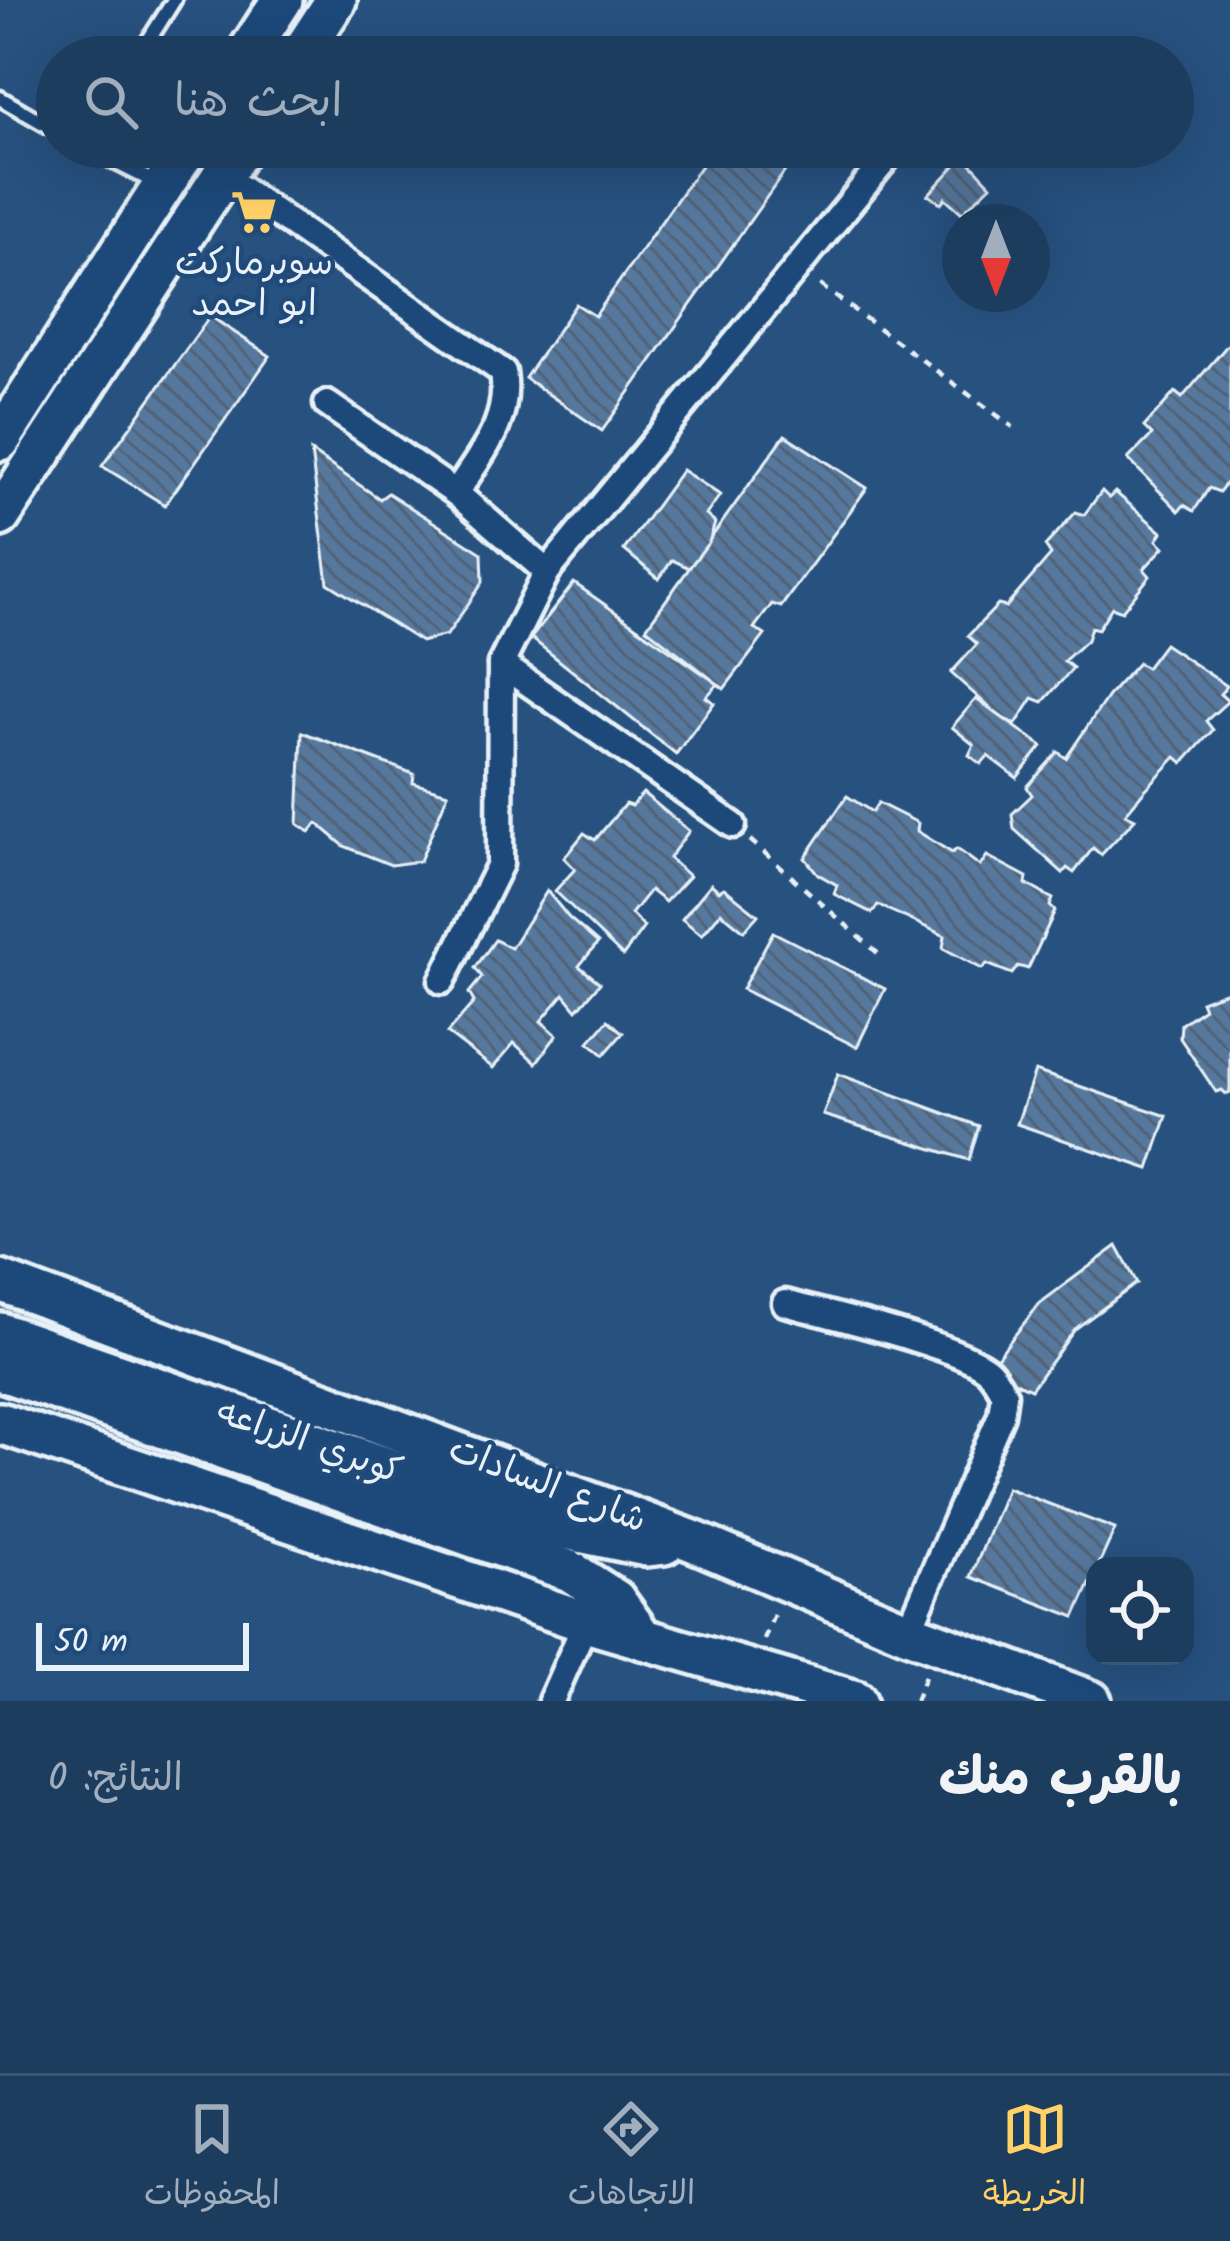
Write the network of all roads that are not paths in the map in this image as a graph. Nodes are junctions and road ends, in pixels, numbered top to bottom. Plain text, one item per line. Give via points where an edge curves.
1 (173, 0) edge
2 (282, 0) edge
3 (336, 0) edge
4 (151, 36) edge
5 (259, 36) edge
6 (313, 36) edge
7 (0, 98) edge
8 (36, 119) edge
9 (118, 168) edge
10 (174, 168) edge
11 (228, 168) edge
12 (241, 168) edge
13 (878, 168) edge
14 (158, 193) junction
15 (193, 223) junction
16 (327, 404) dead end
17 (0, 440) edge
18 (456, 494) junction
19 (0, 516) edge
20 (547, 572) junction
21 (501, 664) junction
22 (733, 826) road end
23 (442, 981) dead end
24 (0, 1280) edge
25 (785, 1303) dead end
26 (0, 1333) edge
27 (0, 1370) edge
28 (0, 1423) edge
29 (693, 1541) junction
30 (586, 1622) junction
31 (908, 1632) junction
32 (643, 1639) junction
33 (551, 1701) edge
34 (856, 1701) edge
35 (1090, 1701) edge

1 - 4 lane
2 - 5 highway
3 - 6 highway
7 - 8 lane
9 - 14 lane
10 - 14 highway
11 - 15 highway
12 - 18 street via 503,372 503,416
13 - 20 street
14 - 15 highway
14 - 17 highway
15 - 19 highway
16 - 18 street
18 - 20 street
20 - 21 street
21 - 22 street
21 - 23 street via 500,864
24 - 29 highway, شارع السادات
25 - 31 street via 970,1361 988,1369 1004,1394
26 - 29 highway, كوبري الزراعه via 560,1528 646,1546
27 - 32 highway, كوبري الزراعه via 570,1570 615,1600
28 - 30 highway
29 - 31 highway, شارع السادات
30 - 32 highway
30 - 33 street
31 - 35 highway, شارع السادات
32 - 34 highway

